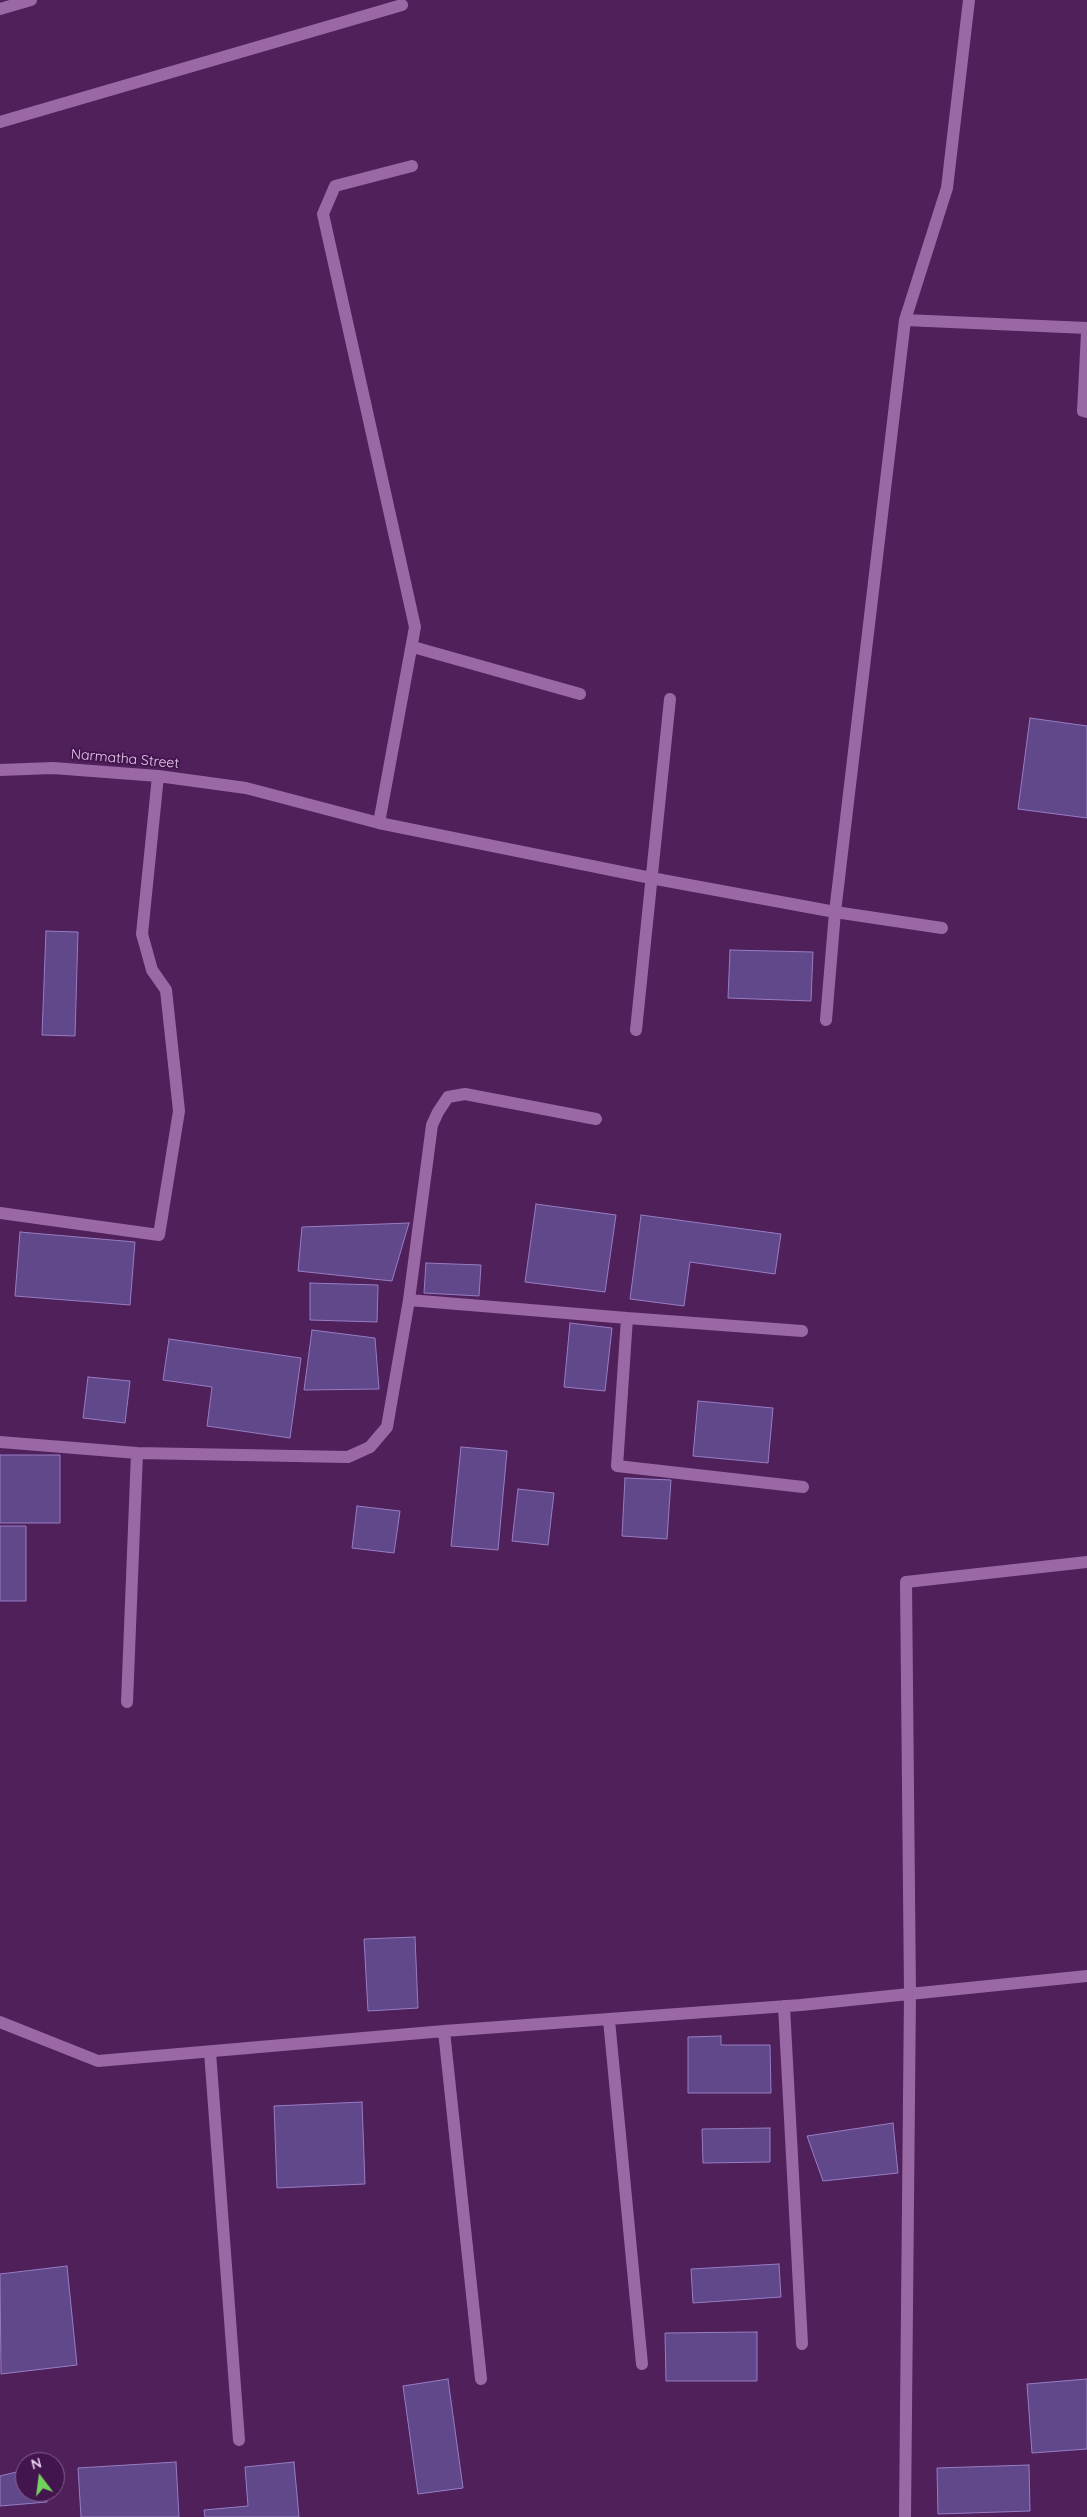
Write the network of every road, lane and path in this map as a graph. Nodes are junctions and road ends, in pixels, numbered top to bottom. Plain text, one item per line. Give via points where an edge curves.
1 (31, 0) edge
2 (969, 0) edge
3 (5, 5) edge
4 (402, 5) dead end
5 (0, 122) edge
6 (412, 166) dead end
7 (905, 320) junction
8 (1087, 328) edge
9 (1087, 333) edge
10 (1087, 412) edge
11 (413, 647) junction
12 (580, 694) dead end
13 (670, 699) dead end
14 (0, 770) edge
15 (158, 776) junction
16 (379, 823) junction
17 (650, 878) junction
18 (835, 912) junction
19 (942, 928) dead end
20 (826, 1020) dead end
21 (636, 1030) dead end
22 (596, 1118) dead end
23 (0, 1213) edge
24 (409, 1300) junction
25 (627, 1318) junction
26 (802, 1331) dead end
27 (0, 1442) edge
28 (137, 1454) junction
29 (803, 1486) dead end
30 (1087, 1562) edge
31 (127, 1702) dead end
32 (1087, 1976) edge
33 (910, 1993) junction
34 (784, 2006) junction
35 (609, 2020) junction
36 (0, 2022) edge
37 (444, 2031) junction
38 (210, 2052) junction
39 (802, 2344) dead end
40 (642, 2364) dead end
41 (481, 2379) dead end
42 (239, 2440) dead end
43 (905, 2517) edge

1 - 3 street
2 - 7 street via 947,188
4 - 5 street
6 - 11 street via 335,186 323,214 415,627
7 - 8 street
7 - 18 street
9 - 10 street via 1083,411
11 - 12 street
11 - 16 street
13 - 17 street
14 - 15 street, Narmatha Street via 54,768
15 - 16 street, Narmatha Street via 246,788
15 - 23 street via 142,934 152,970 166,990 179,1111 159,1235
16 - 17 street, Narmatha Street
17 - 18 street, Narmatha Street
17 - 21 street
18 - 19 street, Narmatha Street
18 - 20 street
22 - 24 street via 465,1094 448,1097 432,1125
24 - 25 street
24 - 28 street via 387,1427 370,1447 348,1457
25 - 26 street
25 - 29 street via 617,1466
27 - 28 street
28 - 31 street
30 - 33 street via 906,1582
32 - 33 street
33 - 34 street
33 - 43 street
34 - 35 street
34 - 39 street
35 - 37 street
35 - 40 street
36 - 38 street via 98,2061
37 - 38 street
37 - 41 street
38 - 42 street

